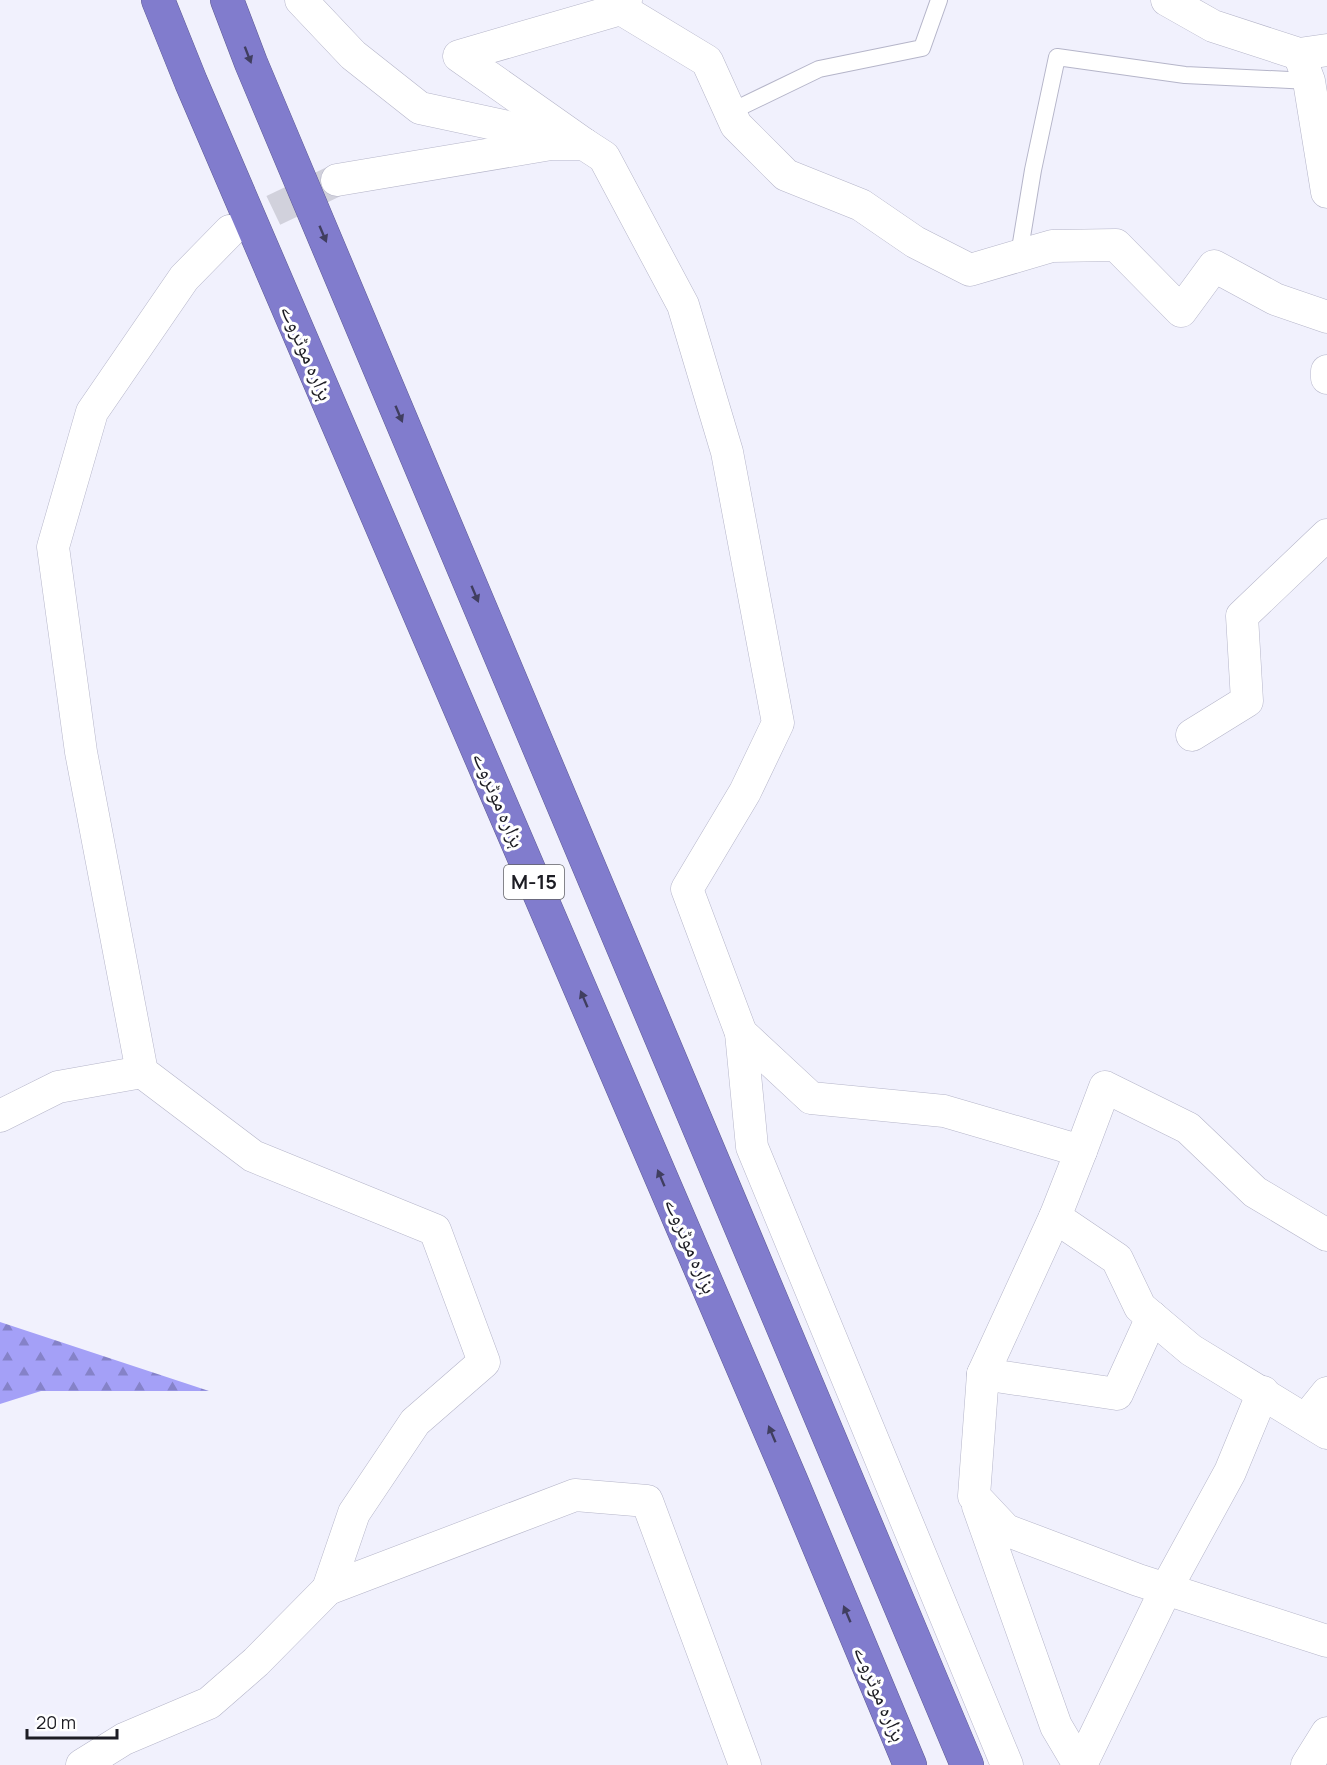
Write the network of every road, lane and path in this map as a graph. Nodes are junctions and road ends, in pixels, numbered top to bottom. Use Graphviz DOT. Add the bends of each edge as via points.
graph roads {
  1 [pos="158,0"];
  2 [pos="227,0"];
  3 [pos="301,0"];
  4 [pos="939,0"];
  5 [pos="1167,0"];
  6 [pos="623,5"];
  7 [pos="589,10"];
  8 [pos="1312,62"];
  9 [pos="730,112"];
  10 [pos="584,144"];
  11 [pos="337,180"];
  12 [pos="1327,192"];
  13 [pos="230,231"];
  14 [pos="1019,255"];
  15 [pos="1327,317"];
  16 [pos="1327,371"];
  17 [pos="1327,378"];
  18 [pos="1327,535"];
  19 [pos="1192,735"];
  20 [pos="741,1033"];
  21 [pos="142,1072"];
  22 [pos="0,1116"];
  23 [pos="1081,1151"];
  24 [pos="1055,1217"];
  25 [pos="1327,1235"];
  26 [pos="1152,1317"];
  27 [pos="983,1374"];
  28 [pos="1263,1392"];
  29 [pos="1327,1393"];
  30 [pos="1316,1426"];
  31 [pos="974,1496"];
  32 [pos="328,1589"];
  33 [pos="1166,1589"];
  34 [pos="1327,1641"];
  35 [pos="1327,1733"];
  36 [pos="82,1765"];
  37 [pos="745,1765"];
  38 [pos="910,1765"];
  39 [pos="967,1765"];
  40 [pos="1007,1765"];
  41 [pos="1080,1765"];
  42 [pos="1306,1765"];
  38 -- 1 [label="highway, ہزارہ موٹروے / M-15, one-way"];
  2 -- 39 [label="highway, M-15, one-way"];
  3 -- 10 [label="street" via="353,55 420,108"];
  4 -- 9 [label="lane" via="922,48 819,69"];
  5 -- 8 [label="street" via="1213,26"];
  6 -- 7 [label="street"];
  6 -- 9 [label="street" via="707,61"];
  7 -- 10 [label="street" via="459,56"];
  8 -- 12 [label="street"];
  8 -- 14 [label="lane" via="1185,75 1057,57"];
  9 -- 14 [label="street" via="736,125 786,175 861,205 915,242 970,270"];
  10 -- 11 [label="street" via="551,144"];
  10 -- 20 [label="street" via="604,157 683,305 727,452 778,723 745,792 687,889"];
  13 -- 21 [label="street" via="184,278 92,412 52,547 81,752"];
  14 -- 15 [label="street" via="1052,246 1116,245 1181,311 1214,266 1275,299"];
  16 -- 17 [label="street"];
  18 -- 19 [label="street" via="1242,616 1247,700"];
  20 -- 23 [label="street" via="811,1098 944,1112"];
  20 -- 40 [label="street" via="752,1148"];
  21 -- 22 [label="street" via="58,1087"];
  21 -- 32 [label="street" via="253,1156 435,1230 484,1362 415,1422 354,1513"];
  23 -- 24 [label="street"];
  23 -- 25 [label="street" via="1105,1087 1188,1128 1255,1192"];
  24 -- 26 [label="street" via="1117,1259 1140,1307"];
  24 -- 27 [label="street"];
  26 -- 27 [label="street" via="1117,1394"];
  26 -- 28 [label="street" via="1191,1350"];
  27 -- 31 [label="street"];
  28 -- 30 [label="street"];
  28 -- 33 [label="street" via="1230,1472"];
  29 -- 30 [label="street"];
  31 -- 33 [label="street" via="1006,1530"];
  31 -- 41 [label="street" via="1056,1726"];
  32 -- 36 [label="street" via="209,1703 124,1739"];
  32 -- 37 [label="street" via="575,1495 647,1501"];
  33 -- 34 [label="street"];
  33 -- 41 [label="street"];
  35 -- 42 [label="street"];
}
